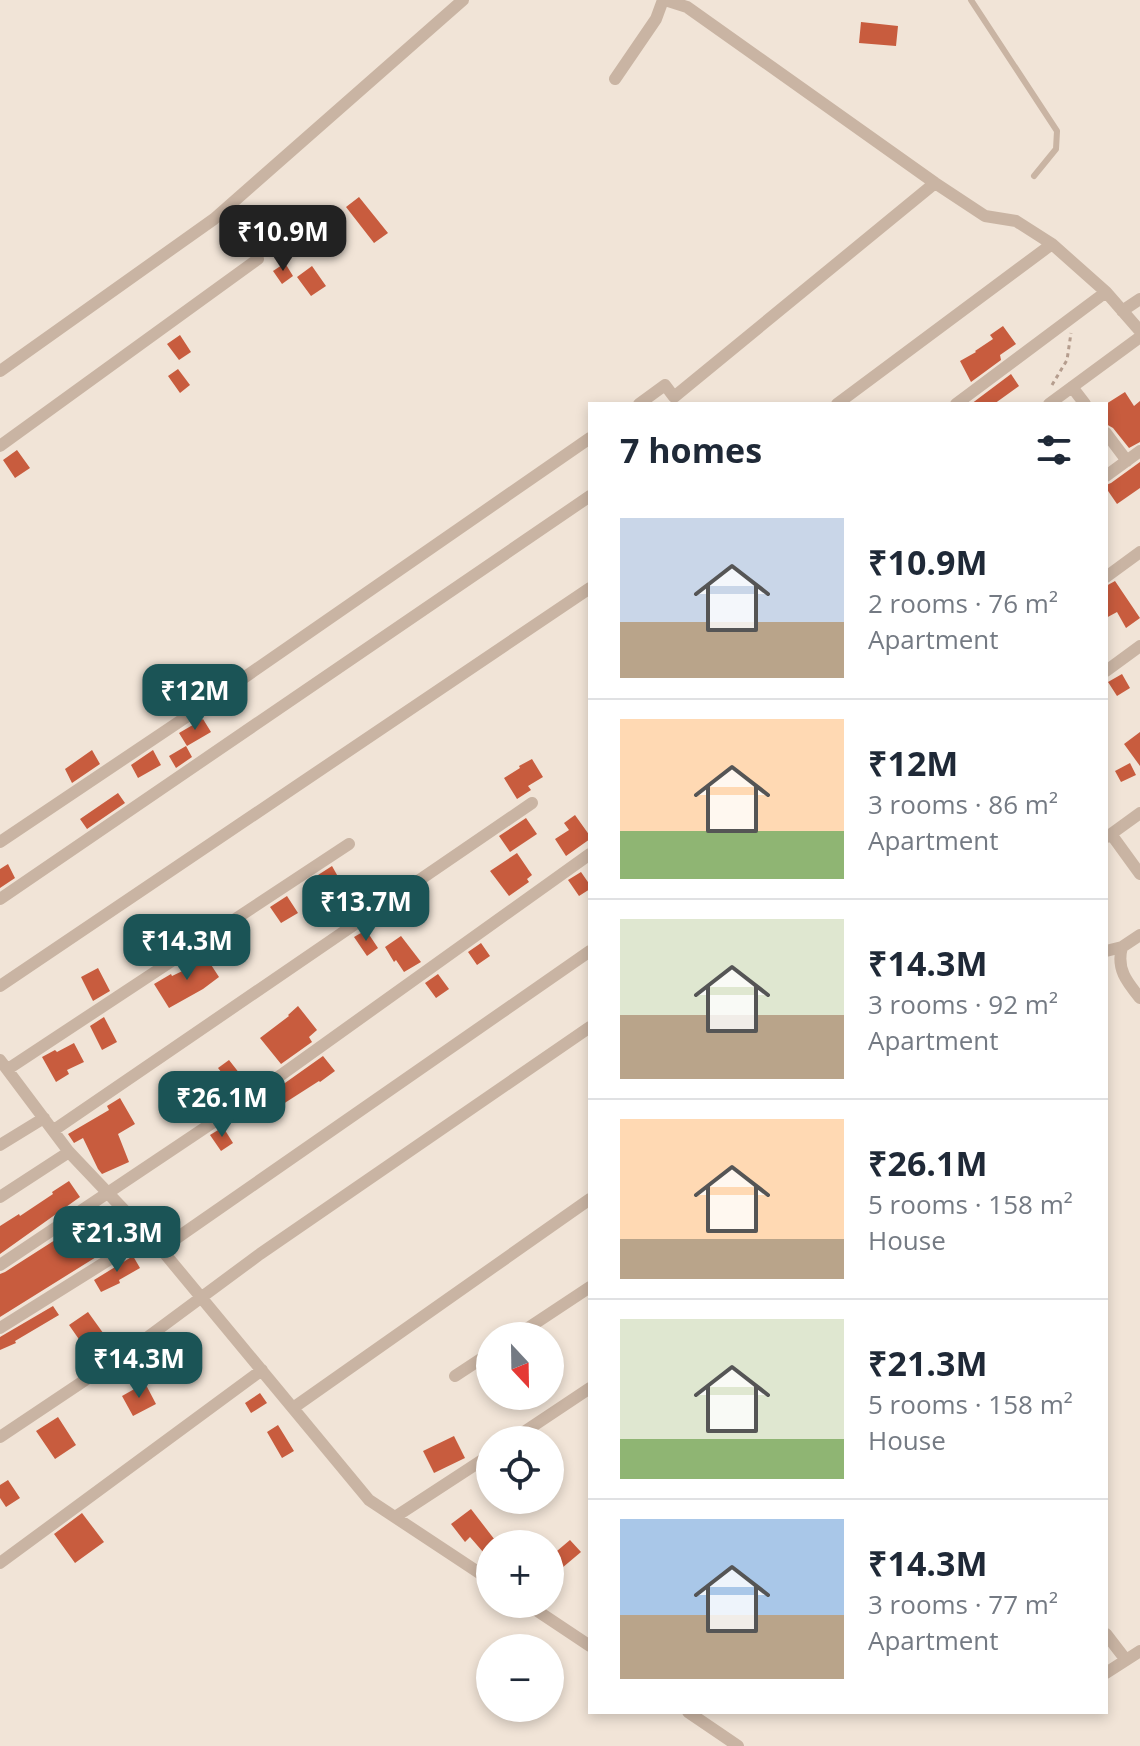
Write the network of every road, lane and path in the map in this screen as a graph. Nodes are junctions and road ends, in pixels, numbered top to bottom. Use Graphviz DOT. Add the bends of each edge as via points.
graph roads {
  1 [pos="463,0"];
  2 [pos="664,0"];
  3 [pos="971,0"];
  4 [pos="615,79"];
  5 [pos="1034,176"];
  6 [pos="935,183"];
  7 [pos="1052,244"];
  8 [pos="258,259"];
  9 [pos="1106,292"];
  10 [pos="1140,299"];
  11 [pos="1122,311"];
  12 [pos="1071,330"];
  13 [pos="1140,334"];
  14 [pos="0,371"];
  15 [pos="1072,387"];
  16 [pos="1049,397"];
  17 [pos="642,402"];
  18 [pos="840,402"];
  19 [pos="959,402"];
  20 [pos="1083,402"];
  21 [pos="1108,436"];
  22 [pos="588,439"];
  23 [pos="0,446"];
  24 [pos="1140,451"];
  25 [pos="1127,461"];
  26 [pos="1108,475"];
  27 [pos="588,497"];
  28 [pos="1140,552"];
  29 [pos="1108,576"];
  30 [pos="588,589"];
  31 [pos="1140,646"];
  32 [pos="1108,670"];
  33 [pos="532,803"];
  34 [pos="1140,813"];
  35 [pos="1108,835"];
  36 [pos="0,842"];
  37 [pos="349,844"];
  38 [pos="588,855"];
  39 [pos="1140,874"];
  40 [pos="0,899"];
  41 [pos="1140,935"];
  42 [pos="1122,947"];
  43 [pos="1108,950"];
  44 [pos="588,952"];
  45 [pos="0,986"];
  46 [pos="1140,998"];
  47 [pos="588,1028"];
  48 [pos="4,1064"];
  49 [pos="44,1118"];
  50 [pos="54,1130"];
  51 [pos="0,1145"];
  52 [pos="69,1152"];
  53 [pos="107,1193"];
  54 [pos="0,1197"];
  55 [pos="588,1200"];
  56 [pos="147,1236"];
  57 [pos="161,1249"];
  58 [pos="0,1265"];
  59 [pos="588,1288"];
  60 [pos="202,1298"];
  61 [pos="537,1322"];
  62 [pos="0,1328"];
  63 [pos="476,1362"];
  64 [pos="262,1370"];
  65 [pos="455,1376"];
  66 [pos="588,1389"];
  67 [pos="293,1408"];
  68 [pos="533,1426"];
  69 [pos="0,1437"];
  70 [pos="476,1464"];
  71 [pos="395,1517"];
  72 [pos="0,1563"];
  73 [pos="476,1571"];
  74 [pos="548,1618"];
  75 [pos="1108,1637"];
  76 [pos="588,1645"];
  77 [pos="1140,1651"];
  78 [pos="1126,1660"];
  79 [pos="1108,1672"];
  80 [pos="691,1714"];
  81 [pos="738,1746"];
  1 -- 14 [label="street" via="214,219"];
  2 -- 4 [label="street"];
  2 -- 6 [label="street" via="687,7"];
  3 -- 5 [label="lane" via="1057,131 1056,149"];
  6 -- 7 [label="street" via="985,216 1016,221"];
  6 -- 17 [label="street" via="674,397 665,385"];
  7 -- 9 [label="street"];
  7 -- 18 [label="street"];
  8 -- 23 [label="street"];
  9 -- 11 [label="street"];
  9 -- 19 [label="street"];
  10 -- 11 [label="street"];
  11 -- 13 [label="street"];
  12 -- 16 [label="path" via="1067,360"];
  13 -- 15 [label="street"];
  15 -- 16 [label="street"];
  15 -- 20 [label="street"];
  21 -- 25 [label="street"];
  22 -- 36 [label="street"];
  24 -- 25 [label="street"];
  25 -- 26 [label="street"];
  27 -- 40 [label="street"];
  28 -- 29 [label="street"];
  30 -- 45 [label="street"];
  31 -- 32 [label="street"];
  33 -- 50 [label="street"];
  34 -- 35 [label="street"];
  35 -- 39 [label="street"];
  37 -- 48 [label="street"];
  38 -- 53 [label="street"];
  41 -- 42 [label="street"];
  42 -- 43 [label="street"];
  42 -- 46 [label="street" via="1124,974"];
  44 -- 57 [label="street"];
  47 -- 60 [label="street"];
  48 -- 49 [label="street"];
  49 -- 50 [label="street"];
  49 -- 51 [label="street"];
  50 -- 52 [label="street"];
  52 -- 53 [label="street"];
  52 -- 54 [label="street"];
  53 -- 56 [label="street"];
  53 -- 58 [label="street"];
  55 -- 67 [label="street"];
  56 -- 57 [label="street"];
  56 -- 62 [label="street"];
  57 -- 60 [label="street"];
  59 -- 61 [label="street"];
  60 -- 64 [label="street"];
  60 -- 69 [label="street"];
  63 -- 65 [label="street"];
  64 -- 67 [label="street"];
  64 -- 72 [label="street"];
  66 -- 68 [label="street"];
  67 -- 71 [label="street" via="369,1500"];
  70 -- 71 [label="street"];
  71 -- 73 [label="street"];
  74 -- 76 [label="street"];
  75 -- 78 [label="street"];
  77 -- 78 [label="street"];
  78 -- 79 [label="street"];
  80 -- 81 [label="street"];
}
